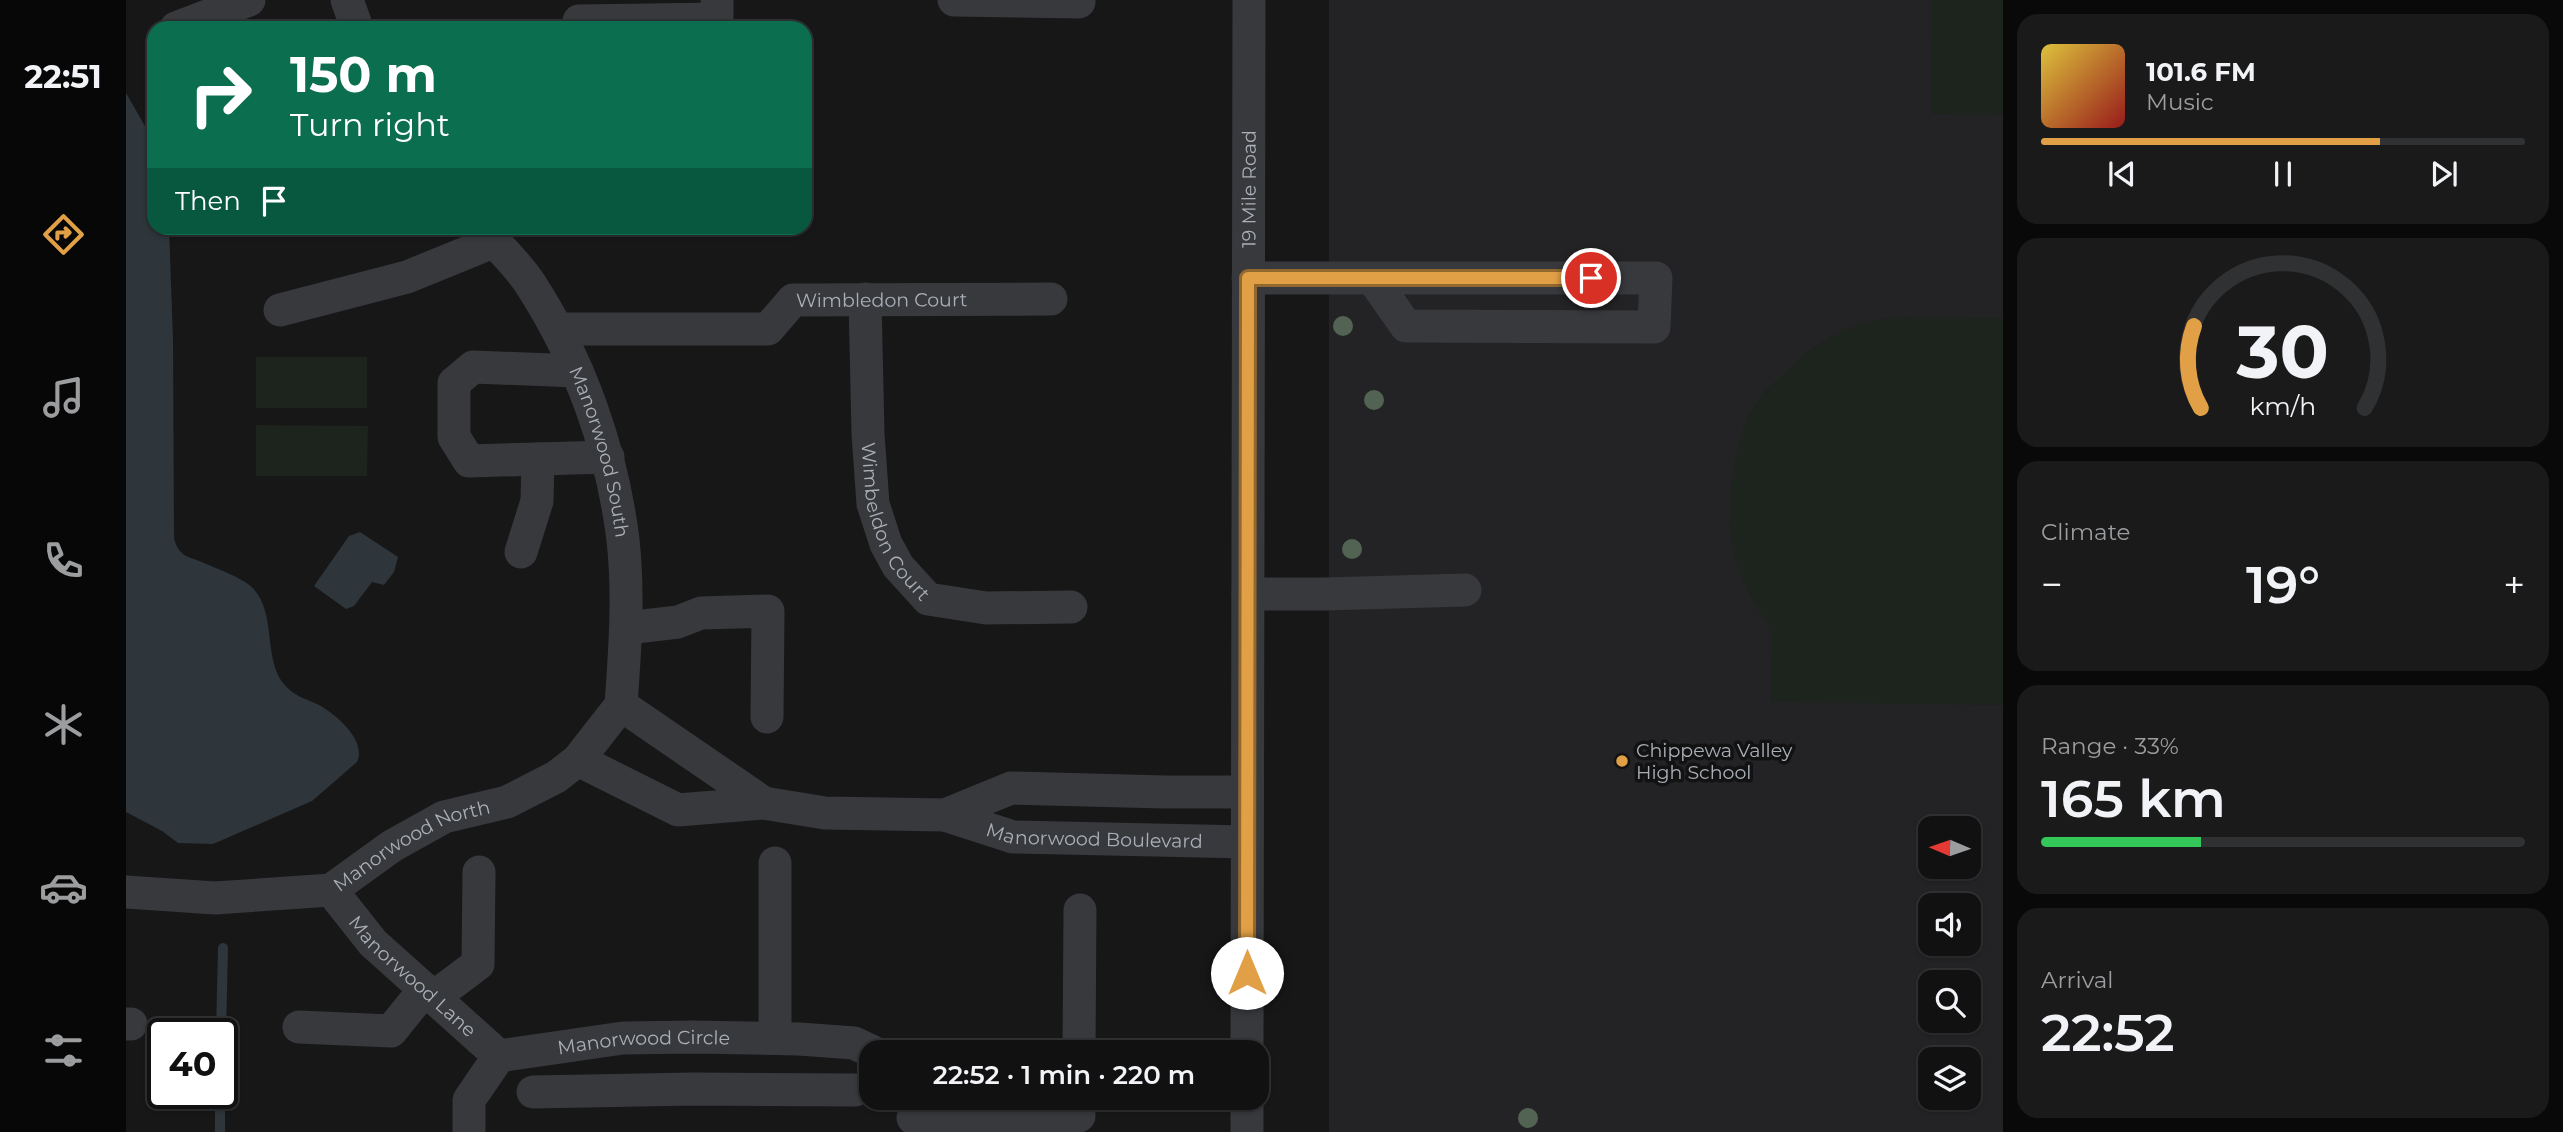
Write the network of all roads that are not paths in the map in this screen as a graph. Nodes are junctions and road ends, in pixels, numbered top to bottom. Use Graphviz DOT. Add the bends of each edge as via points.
graph roads {
  1 [pos="249,0"];
  2 [pos="347,0"];
  3 [pos="717,0"];
  4 [pos="954,0"];
  5 [pos="1249,0"];
  6 [pos="1079,2"];
  7 [pos="194,21"];
  8 [pos="355,21"];
  9 [pos="579,21"];
  10 [pos="489,235"];
  11 [pos="1248,278"];
  12 [pos="1373,279"];
  13 [pos="865,299"];
  14 [pos="1051,299"];
  15 [pos="280,310"];
  16 [pos="557,329"];
  17 [pos="577,372"];
  18 [pos="608,457"];
  19 [pos="538,459"];
  20 [pos="521,552"];
  21 [pos="1465,590"];
  22 [pos="1248,594"];
  23 [pos="1071,607"];
  24 [pos="626,628"];
  25 [pos="621,705"];
  26 [pos="767,717"];
  27 [pos="578,760"];
  28 [pos="1247,792"];
  29 [pos="764,803"];
  30 [pos="945,815"];
  31 [pos="1247,842"];
  32 [pos="775,863"];
  33 [pos="479,872"];
  34 [pos="331,890"];
  35 [pos="126,892"];
  36 [pos="1080,910"];
  37 [pos="429,993"];
  38 [pos="299,1027"];
  39 [pos="694,1037"];
  40 [pos="775,1038"];
  41 [pos="1079,1040"];
  42 [pos="1247,1040"];
  43 [pos="859,1045"];
  44 [pos="499,1056"];
  45 [pos="693,1088"];
  46 [pos="855,1090"];
  47 [pos="533,1092"];
  48 [pos="1079,1110"];
  49 [pos="1247,1110"];
  50 [pos="912,1116"];
  51 [pos="468,1132"];
  52 [pos="1247,1132"];
  1 -- 7 [label="street"];
  2 -- 8 [label="street"];
  3 -- 9 [label="street" via="717,19"];
  4 -- 6 [label="street"];
  5 -- 11 [label="street, 19 Mile Road"];
  10 -- 15 [label="street" via="407,277"];
  10 -- 16 [label="street, Manorwood South" via="530,282"];
  11 -- 12 [label="street"];
  11 -- 22 [label="street, 19 Mile Road"];
  12 -- 12 [label="street" via="1656,278 1654,327 1406,326"];
  13 -- 14 [label="street, Wimbledon Court"];
  13 -- 16 [label="street, Wimbledon Court" via="793,300 768,329"];
  13 -- 23 [label="street, Wimbeldon Court" via="873,505 898,566 928,599 986,608"];
  16 -- 17 [label="street, Manorwood South"];
  17 -- 18 [label="street, Manorwood South"];
  17 -- 19 [label="street" via="473,367 454,383 454,437 469,461"];
  18 -- 19 [label="street"];
  18 -- 24 [label="street, Manorwood South" via="623,540"];
  19 -- 20 [label="street" via="537,501"];
  21 -- 22 [label="street"];
  22 -- 28 [label="street, 19 Mile Road"];
  24 -- 25 [label="street, Manorwood South"];
  24 -- 26 [label="street" via="678,622 701,613 768,611"];
  25 -- 27 [label="street, Manorwood North"];
  25 -- 29 [label="street, Manorwood Boulevard"];
  27 -- 29 [label="street, Manorwood Boulevard" via="678,810"];
  27 -- 34 [label="street, Manorwood North" via="507,802 444,817 392,846"];
  28 -- 30 [label="street, Manorwood Boulevard" via="1011,788"];
  28 -- 31 [label="street, 19 Mile Road"];
  29 -- 30 [label="street, Manorwood Boulevard" via="825,813"];
  30 -- 31 [label="street, Manorwood Boulevard" via="1013,837"];
  31 -- 42 [label="street, 19 Mile Road"];
  32 -- 40 [label="street"];
  33 -- 37 [label="street" via="478,964"];
  34 -- 35 [label="street, Manorwood North" via="215,898"];
  34 -- 37 [label="street, Manorwood Lane" via="373,943"];
  36 -- 41 [label="street"];
  37 -- 38 [label="street" via="391,1031"];
  37 -- 44 [label="street, Manorwood Lane"];
  39 -- 40 [label="street, Manorwood Circle"];
  39 -- 44 [label="street, Manorwood Circle" via="623,1038"];
  39 -- 45 [label="street"];
  40 -- 43 [label="street, Manorwood Circle"];
  44 -- 51 [label="street" via="469,1100"];
  45 -- 46 [label="street"];
  45 -- 47 [label="street"];
  48 -- 50 [label="street" via="1079,1116"];
  49 -- 52 [label="street"];
}
